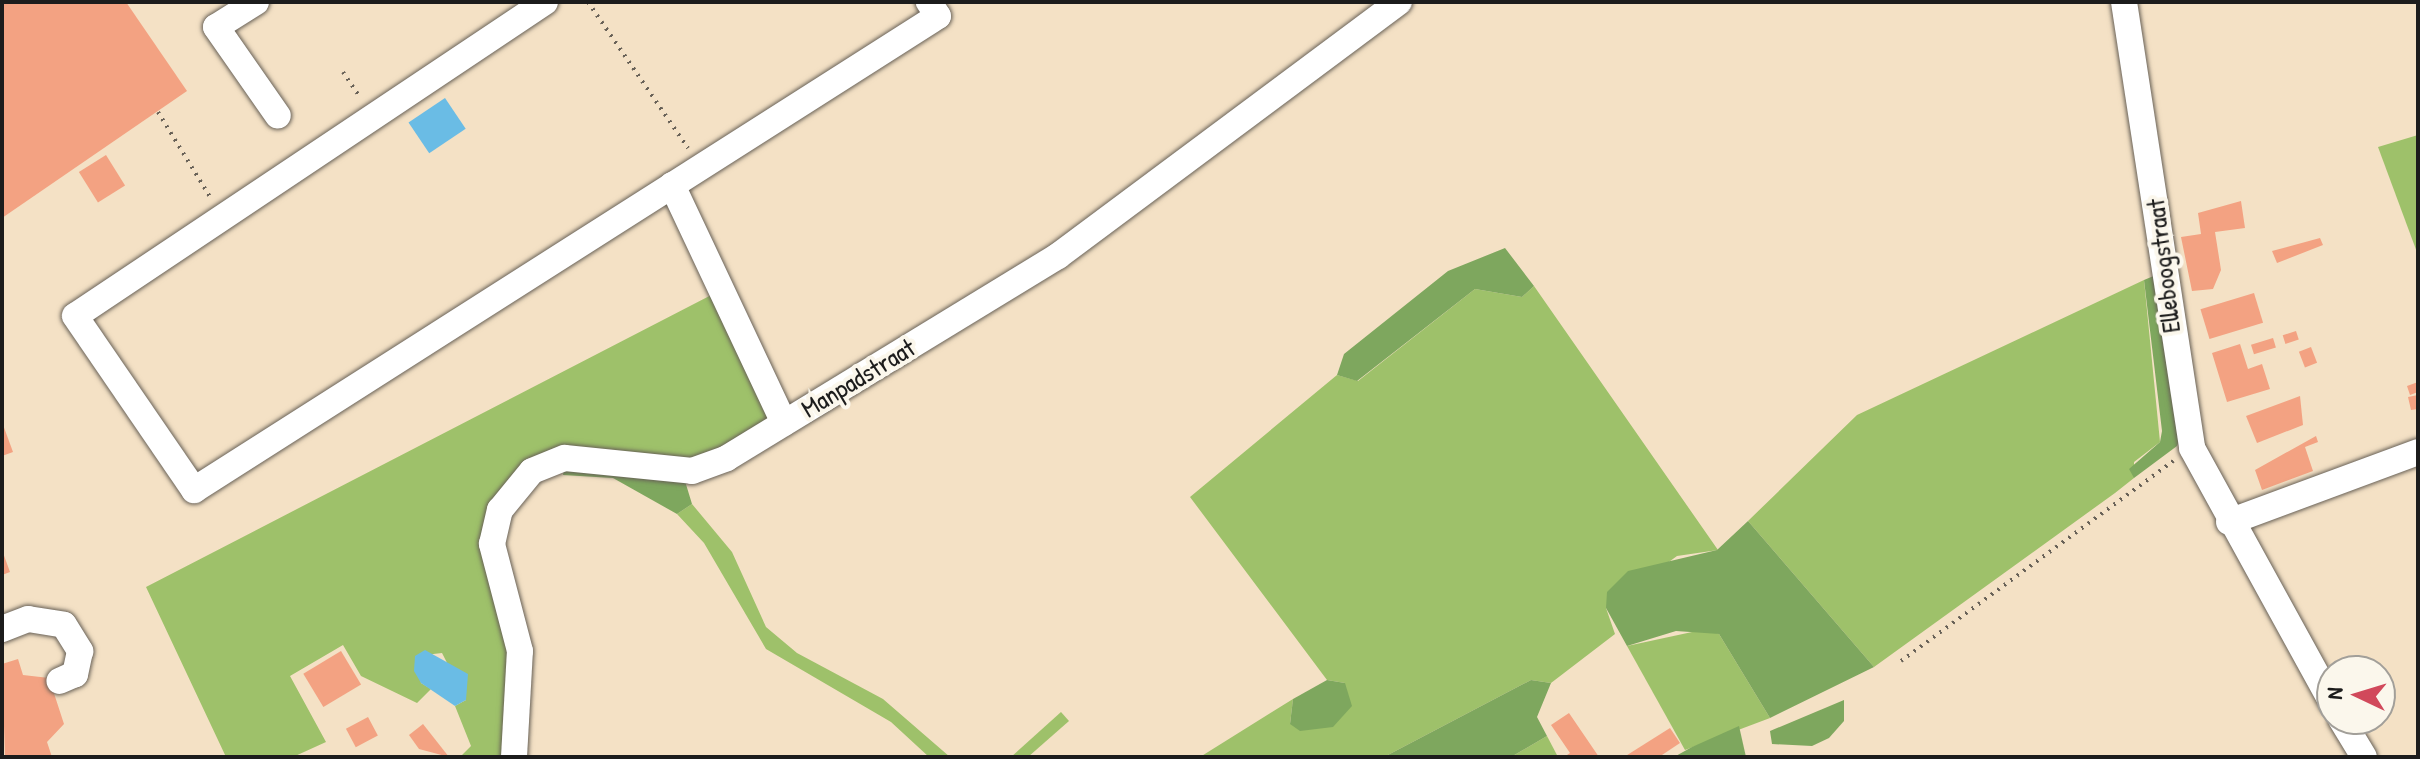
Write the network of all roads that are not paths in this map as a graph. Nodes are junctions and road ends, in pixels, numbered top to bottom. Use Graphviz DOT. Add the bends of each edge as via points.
graph roads {
  1 [pos="256,2"];
  2 [pos="545,2"];
  3 [pos="929,2"];
  4 [pos="1399,2"];
  5 [pos="2124,2"];
  6 [pos="278,116"];
  7 [pos="672,185"];
  8 [pos="784,423"];
  9 [pos="2418,452"];
  10 [pos="2229,522"];
  11 [pos="2,629"];
  12 [pos="2316,675"];
  13 [pos="59,681"];
  14 [pos="2351,735"];
  15 [pos="514,757"];
  16 [pos="2364,757"];
  1 -- 6 [label="street" via="216,27"];
  2 -- 7 [label="street" via="75,316 194,490"];
  3 -- 7 [label="street" via="938,16"];
  4 -- 8 [label="street, Manpadstraat" via="1058,256"];
  5 -- 10 [label="street, Elleboogstraat" via="2192,448"];
  7 -- 8 [label="street"];
  8 -- 15 [label="street, Manpadstraat" via="692,471 565,458 518,483 500,510 492,544 520,651"];
  9 -- 10 [label="street"];
  10 -- 12 [label="street, Elleboogstraat"];
  11 -- 13 [label="street" via="28,619 64,625 80,651 78,665"];
  14 -- 16 [label="street"];
}
